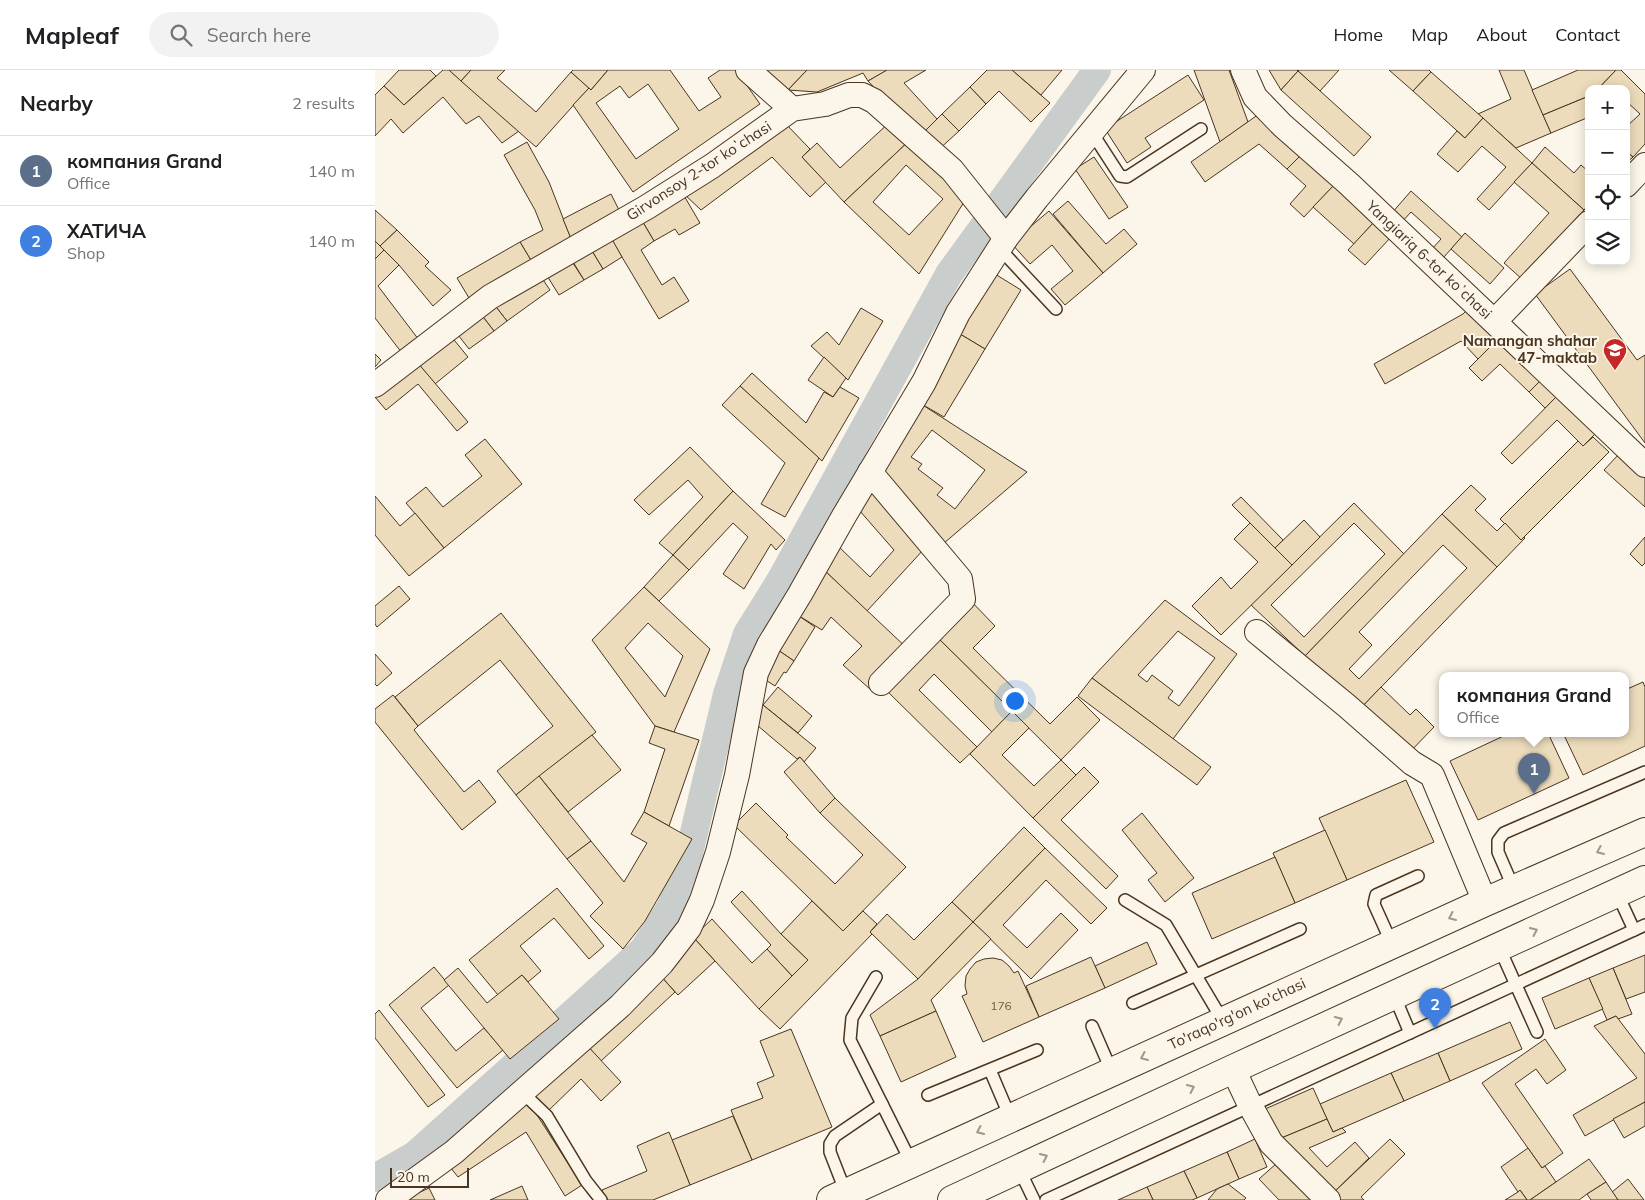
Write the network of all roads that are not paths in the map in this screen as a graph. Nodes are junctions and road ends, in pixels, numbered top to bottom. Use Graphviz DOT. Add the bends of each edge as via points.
graph roads {
  1 [pos="748,70"];
  2 [pos="1143,70"];
  3 [pos="1243,70"];
  4 [pos="792,109"];
  5 [pos="1201,129"];
  6 [pos="1091,131"];
  7 [pos="1645,165"];
  8 [pos="1630,180"];
  9 [pos="1585,227"];
  10 [pos="1002,239"];
  11 [pos="1056,309"];
  12 [pos="1495,321"];
  13 [pos="375,385"];
  14 [pos="1645,465"];
  15 [pos="870,472"];
  16 [pos="1257,632"];
  17 [pos="881,684"];
  18 [pos="1645,772"];
  19 [pos="1645,832"];
  20 [pos="1417,876"];
  21 [pos="1645,880"];
  22 [pos="1514,889"];
  23 [pos="1617,893"];
  24 [pos="1125,900"];
  25 [pos="1485,902"];
  26 [pos="1645,925"];
  27 [pos="1300,929"];
  28 [pos="1634,930"];
  29 [pos="1392,944"];
  30 [pos="1499,947"];
  31 [pos="1196,976"];
  32 [pos="876,977"];
  33 [pos="1516,985"];
  34 [pos="1394,995"];
  35 [pos="1133,1002"];
  36 [pos="1223,1021"];
  37 [pos="1093,1026"];
  38 [pos="1410,1032"];
  39 [pos="1537,1032"];
  40 [pos="1037,1050"];
  41 [pos="1233,1069"];
  42 [pos="990,1070"];
  43 [pos="1111,1072"];
  44 [pos="522,1092"];
  45 [pos="928,1095"];
  46 [pos="882,1104"];
  47 [pos="1250,1105"];
  48 [pos="1010,1117"];
  49 [pos="911,1162"];
  50 [pos="1019,1168"];
  51 [pos="838,1196"];
  52 [pos="1325,1199"];
  53 [pos="388,1200"];
  54 [pos="601,1200"];
  55 [pos="955,1200"];
  56 [pos="1034,1200"];
  57 [pos="1046,1200"];
  1 -- 4 [label="street"];
  2 -- 6 [label="street"];
  3 -- 12 [label="street, Yangiаriq 6-tor koʼchasi" via="1255,98 1282,125"];
  4 -- 10 [label="street, Girvonsoy 2-tor koʼchasi" via="825,104 849,95 862,95 874,100 952,170 974,196"];
  4 -- 13 [label="street, Girvonsoy 2-tor koʼchasi" via="663,197 490,297"];
  5 -- 6 [label="lane" via="1127,177 1120,176"];
  6 -- 10 [label="street"];
  7 -- 8 [label="street"];
  9 -- 12 [label="street"];
  10 -- 11 [label="lane"];
  10 -- 15 [label="street" via="958,313 925,382"];
  12 -- 14 [label="street, Yangiаriq 6-tor koʼchasi"];
  15 -- 17 [label="street" via="960,579 963,599"];
  15 -- 44 [label="street" via="769,645 756,673 737,775 718,852 689,928 662,963 621,1006"];
  16 -- 25 [label="street" via="1412,763 1432,775"];
  18 -- 22 [label="lane" via="1504,832 1498,841 1498,852"];
  19 -- 22 [label="main road, To'raqo'rg'on ko'chasi, one-way"];
  20 -- 29 [label="lane" via="1376,895 1374,904"];
  21 -- 23 [label="main road"];
  22 -- 25 [label="main road, To'raqo'rg'on ko'chasi"];
  23 -- 28 [label="lane"];
  30 -- 23 [label="main road, one-way"];
  24 -- 31 [label="lane" via="1166,925"];
  25 -- 29 [label="main road, To'raqo'rg'on ko'chasi, one-way"];
  26 -- 28 [label="lane"];
  27 -- 31 [label="lane"];
  28 -- 33 [label="lane"];
  29 -- 36 [label="main road, To'raqo'rg'on ko'chasi"];
  30 -- 33 [label="lane"];
  30 -- 34 [label="main road"];
  31 -- 35 [label="lane"];
  31 -- 36 [label="lane"];
  32 -- 46 [label="lane" via="852,1018 850,1040"];
  33 -- 38 [label="lane"];
  33 -- 39 [label="lane"];
  34 -- 38 [label="lane"];
  41 -- 34 [label="main road, one-way"];
  36 -- 43 [label="main road, To'raqo'rg'on ko'chasi, one-way"];
  37 -- 43 [label="lane"];
  38 -- 47 [label="lane"];
  40 -- 42 [label="lane"];
  41 -- 47 [label="street"];
  50 -- 41 [label="main road, one-way"];
  42 -- 45 [label="lane"];
  42 -- 48 [label="lane"];
  43 -- 48 [label="main road, To'raqo'rg'on ko'chasi"];
  44 -- 53 [label="street" via="454,1152"];
  44 -- 54 [label="lane" via="547,1116"];
  46 -- 49 [label="lane"];
  46 -- 51 [label="lane" via="835,1136 830,1144"];
  47 -- 52 [label="street" via="1271,1143"];
  47 -- 57 [label="lane"];
  48 -- 49 [label="main road, To'raqo'rg'on ko'chasi, one-way"];
  49 -- 51 [label="main road, To'raqo'rg'on ko'chasi"];
  50 -- 55 [label="main road"];
  50 -- 56 [label="lane"];
}
